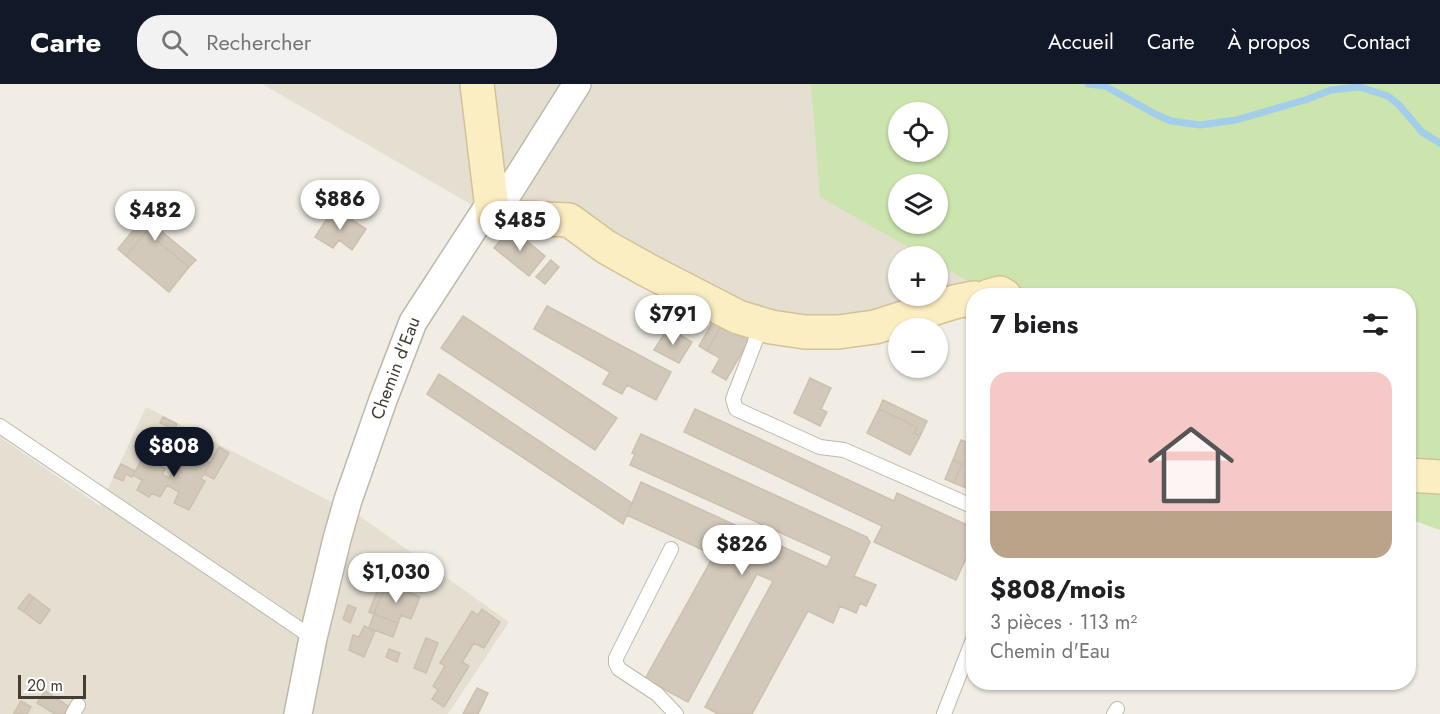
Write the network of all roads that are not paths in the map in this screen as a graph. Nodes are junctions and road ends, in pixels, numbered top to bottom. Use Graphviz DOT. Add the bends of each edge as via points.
graph roads {
  1 [pos="477,84"];
  2 [pos="577,84"];
  3 [pos="493,217"];
  4 [pos="966,300"];
  5 [pos="762,324"];
  6 [pos="0,426"];
  7 [pos="1416,476"];
  8 [pos="1440,477"];
  9 [pos="966,503"];
  10 [pos="671,549"];
  11 [pos="313,638"];
  12 [pos="966,658"];
  13 [pos="298,714"];
  14 [pos="676,714"];
  15 [pos="944,714"];
  1 -- 3 [label="street"];
  2 -- 3 [label="street"];
  3 -- 5 [label="street" via="569,220 647,270 738,317"];
  3 -- 11 [label="street, Chemin d'Eau" via="489,205 413,322 348,500"];
  4 -- 5 [label="street" via="875,327 838,332 805,332"];
  5 -- 9 [label="lane" via="734,399 736,409 820,447 844,450"];
  6 -- 11 [label="lane"];
  7 -- 8 [label="street"];
  10 -- 14 [label="lane" via="616,663"];
  11 -- 13 [label="street, Chemin d'Eau"];
  12 -- 15 [label="lane"];
}
